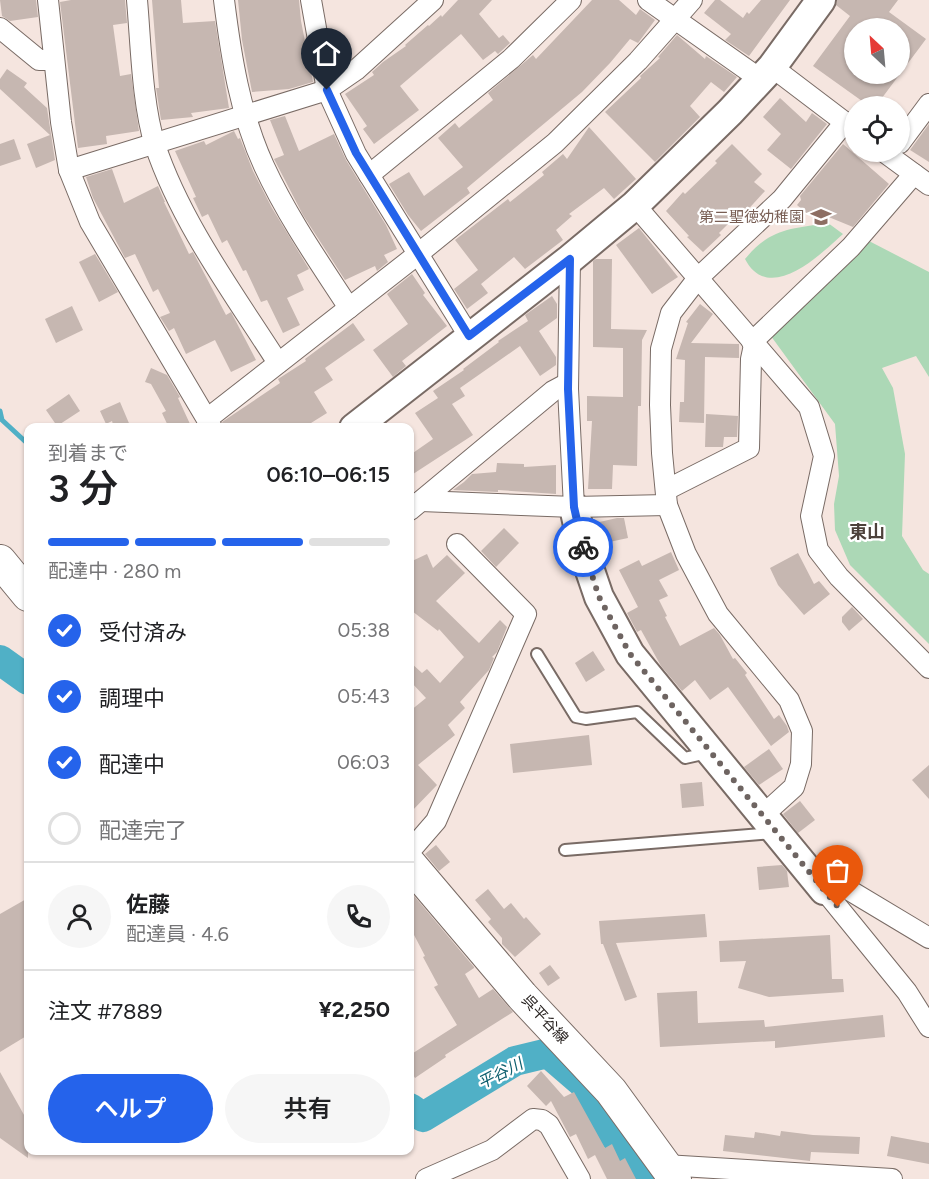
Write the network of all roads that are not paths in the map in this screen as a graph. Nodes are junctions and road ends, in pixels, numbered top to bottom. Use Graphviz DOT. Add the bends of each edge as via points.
graph roads {
  1 [pos="48,0"];
  2 [pos="137,0"];
  3 [pos="224,0"];
  4 [pos="311,0"];
  5 [pos="433,0"];
  6 [pos="571,0"];
  7 [pos="648,0"];
  8 [pos="692,0"];
  9 [pos="821,0"];
  10 [pos="676,20"];
  11 [pos="0,28"];
  12 [pos="54,60"];
  13 [pos="766,73"];
  14 [pos="327,90"];
  15 [pos="929,104"];
  16 [pos="245,116"];
  17 [pos="844,122"];
  18 [pos="910,128"];
  19 [pos="844,132"];
  20 [pos="155,144"];
  21 [pos="903,162"];
  22 [pos="69,170"];
  23 [pos="369,175"];
  24 [pos="921,180"];
  25 [pos="635,205"];
  26 [pos="418,254"];
  27 [pos="570,259"];
  28 [pos="698,278"];
  29 [pos="349,308"];
  30 [pos="469,336"];
  31 [pos="753,343"];
  32 [pos="279,363"];
  33 [pos="568,383"];
  34 [pos="209,423"];
  35 [pos="360,423"];
  36 [pos="667,498"];
  37 [pos="415,505"];
  38 [pos="574,507"];
  39 [pos="456,544"];
  40 [pos="0,561"];
  41 [pos="24,590"];
  42 [pos="537,654"];
  43 [pos="929,668"];
  44 [pos="710,752"];
  45 [pos="769,824"];
  46 [pos="414,846"];
  47 [pos="565,850"];
  48 [pos="414,869"];
  49 [pos="824,890"];
  50 [pos="929,938"];
  51 [pos="929,1027"];
  52 [pos="670,1172"];
  53 [pos="426,1179"];
  54 [pos="580,1179"];
  55 [pos="892,1179"];
  1 -- 12 [label="street"];
  2 -- 20 [label="street"];
  3 -- 16 [label="street"];
  4 -- 14 [label="street"];
  5 -- 14 [label="street" via="356,70"];
  6 -- 23 [label="street" via="512,58"];
  7 -- 10 [label="street"];
  8 -- 10 [label="street"];
  9 -- 13 [label="street"];
  10 -- 13 [label="street"];
  10 -- 26 [label="street" via="555,143"];
  11 -- 12 [label="street" via="39,60"];
  12 -- 22 [label="street"];
  13 -- 17 [label="street"];
  13 -- 25 [label="street"];
  14 -- 16 [label="street"];
  14 -- 23 [label="street"];
  15 -- 18 [label="street"];
  16 -- 20 [label="street"];
  16 -- 29 [label="street" via="264,165 303,237"];
  19 -- 28 [label="street" via="782,199"];
  20 -- 22 [label="street"];
  20 -- 32 [label="street" via="174,192"];
  21 -- 24 [label="street"];
  22 -- 34 [label="street" via="90,222"];
  23 -- 26 [label="street"];
  24 -- 31 [label="street"];
  25 -- 27 [label="street"];
  25 -- 28 [label="street"];
  26 -- 29 [label="street"];
  26 -- 30 [label="street"];
  27 -- 30 [label="street"];
  27 -- 33 [label="street"];
  28 -- 31 [label="street"];
  28 -- 36 [label="street" via="671,313 661,349 660,405"];
  29 -- 32 [label="street"];
  30 -- 35 [label="street"];
  31 -- 36 [label="street" via="749,448"];
  31 -- 43 [label="street" via="809,407 824,456 811,516 818,550 839,577"];
  32 -- 34 [label="street"];
  33 -- 37 [label="street"];
  33 -- 38 [label="street"];
  36 -- 38 [label="street"];
  36 -- 45 [label="street" via="686,554 718,614 789,700 802,730 801,764 794,787"];
  37 -- 38 [label="street"];
  38 -- 44 [label="street" via="599,597 630,654"];
  39 -- 46 [label="street" via="525,614 436,821"];
  40 -- 41 [label="main road"];
  42 -- 44 [label="lane" via="576,717 637,712 685,758"];
  44 -- 45 [label="street"];
  45 -- 47 [label="lane"];
  45 -- 49 [label="street"];
  48 -- 52 [label="main road, 呉平谷線" via="522,996 611,1091"];
  49 -- 50 [label="street" via="844,887"];
  49 -- 51 [label="street" via="908,992"];
  52 -- 55 [label="street"];
  53 -- 54 [label="street" via="492,1150 533,1119 549,1125"];
}
